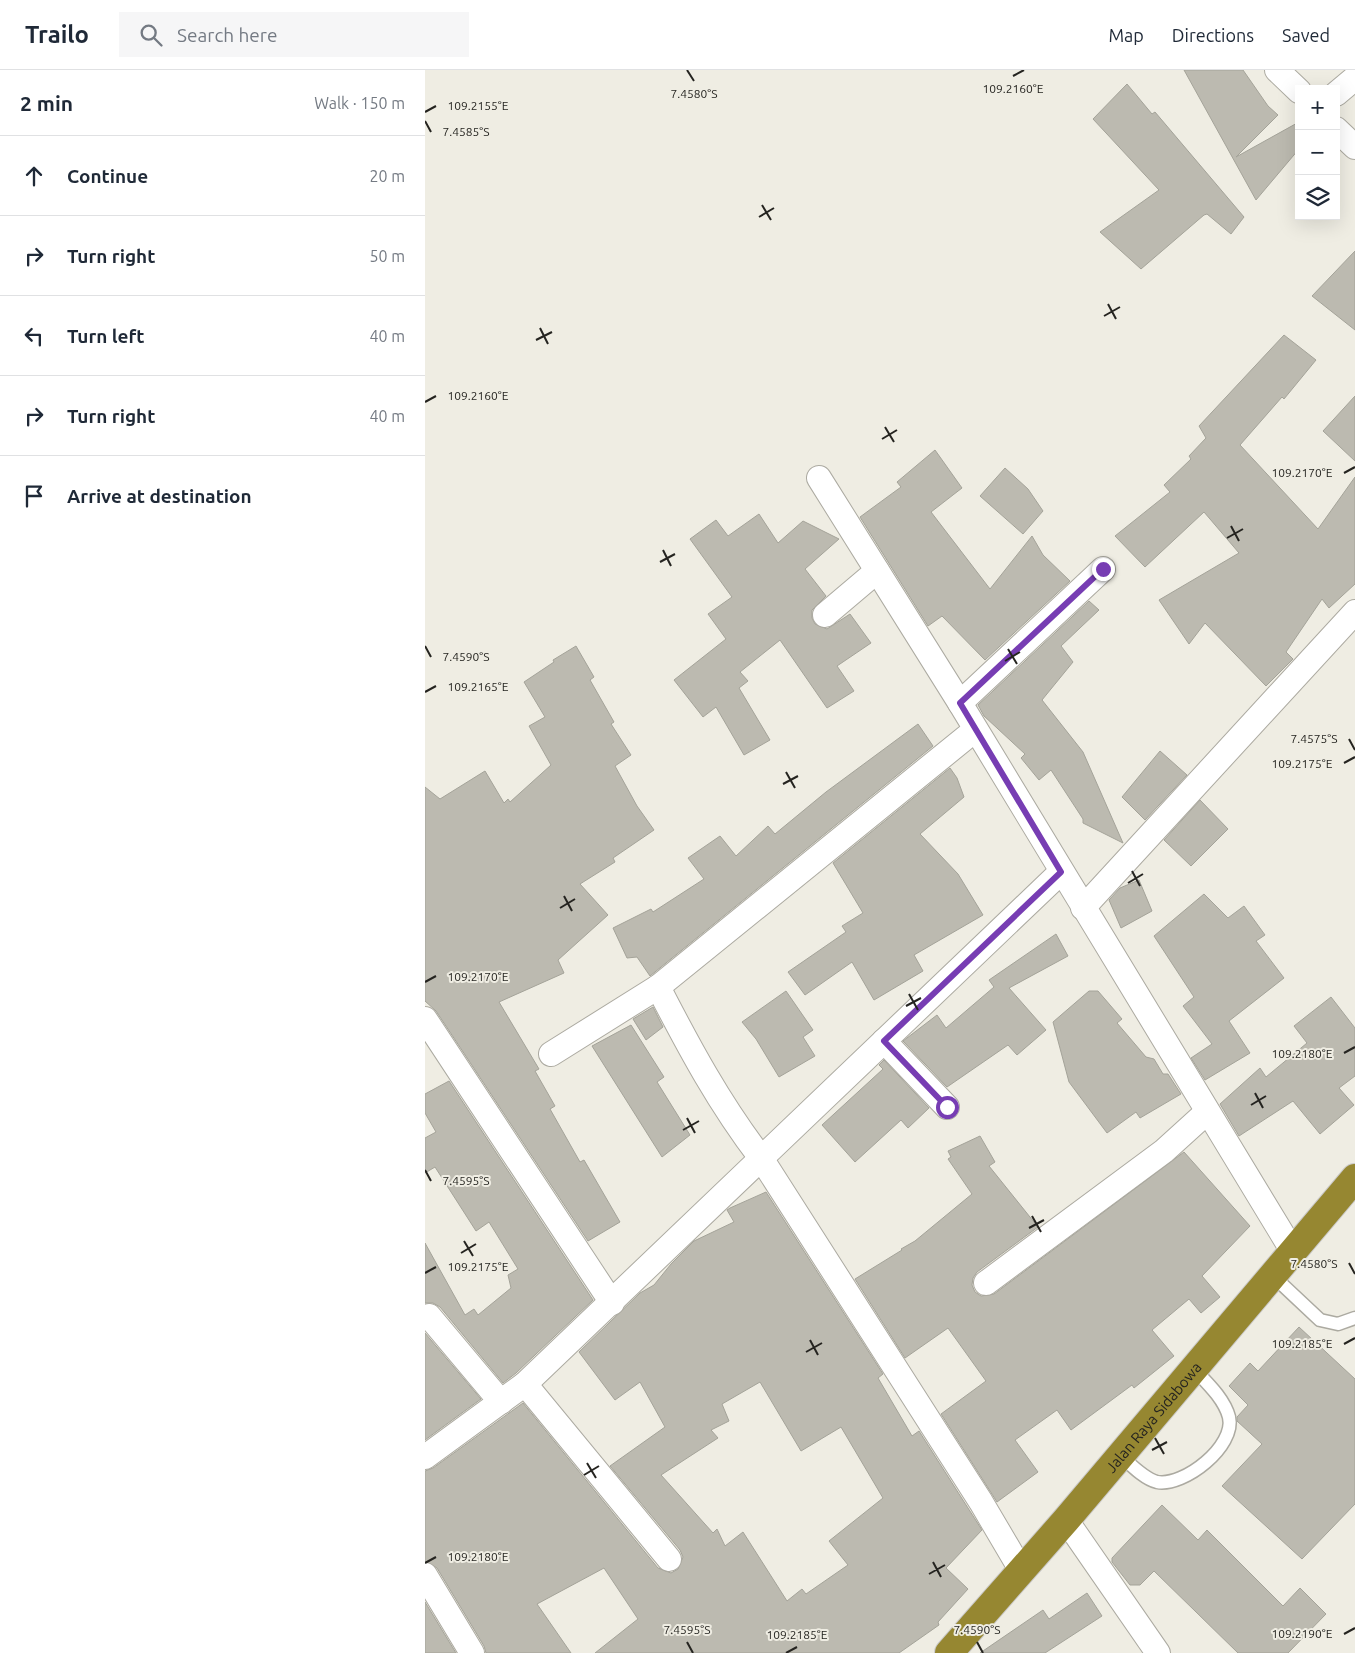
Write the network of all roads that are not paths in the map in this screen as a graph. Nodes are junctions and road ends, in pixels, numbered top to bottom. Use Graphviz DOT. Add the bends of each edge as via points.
graph roads {
  1 [pos="1277,70"];
  2 [pos="1355,78"];
  3 [pos="1295,88"];
  4 [pos="1340,91"];
  5 [pos="1337,130"];
  6 [pos="1355,147"];
  7 [pos="819,478"];
  8 [pos="1103,569"];
  9 [pos="877,570"];
  10 [pos="1355,612"];
  11 [pos="825,615"];
  12 [pos="960,703"];
  13 [pos="975,730"];
  14 [pos="1061,872"];
  15 [pos="1083,908"];
  16 [pos="658,987"];
  17 [pos="425,1019"];
  18 [pos="884,1041"];
  19 [pos="551,1054"];
  20 [pos="947,1107"];
  21 [pos="1207,1112"];
  22 [pos="761,1158"];
  23 [pos="1355,1178"];
  24 [pos="1292,1250"];
  25 [pos="1271,1275"];
  26 [pos="986,1283"];
  27 [pos="612,1303"];
  28 [pos="429,1316"];
  29 [pos="1355,1318"];
  30 [pos="1193,1368"];
  31 [pos="525,1384"];
  32 [pos="501,1402"];
  33 [pos="1120,1455"];
  34 [pos="425,1457"];
  35 [pos="1066,1520"];
  36 [pos="669,1559"];
  37 [pos="1021,1570"];
  38 [pos="425,1575"];
  39 [pos="472,1653"];
  40 [pos="949,1653"];
  41 [pos="1158,1653"];
  1 -- 3 [label="street"];
  2 -- 4 [label="street"];
  5 -- 6 [label="street"];
  7 -- 9 [label="street"];
  8 -- 12 [label="street"];
  9 -- 11 [label="street"];
  9 -- 12 [label="street"];
  10 -- 15 [label="street"];
  12 -- 13 [label="street"];
  13 -- 14 [label="street"];
  13 -- 16 [label="street"];
  14 -- 15 [label="street"];
  14 -- 18 [label="street"];
  15 -- 21 [label="street"];
  16 -- 19 [label="street"];
  16 -- 22 [label="street" via="729,1116"];
  17 -- 27 [label="street"];
  18 -- 20 [label="street"];
  18 -- 22 [label="street"];
  21 -- 24 [label="street"];
  21 -- 26 [label="street" via="1163,1151"];
  22 -- 27 [label="street"];
  22 -- 37 [label="street"];
  23 -- 24 [label="highway, Jalan Raya Sidabowa"];
  24 -- 25 [label="highway, Jalan Raya Sidabowa"];
  25 -- 29 [label="lane" via="1320,1320 1338,1324"];
  25 -- 30 [label="highway, Jalan Raya Sidabowa"];
  27 -- 31 [label="street"];
  28 -- 32 [label="street"];
  30 -- 33 [label="highway, Jalan Raya Sidabowa"];
  30 -- 33 [label="lane" via="1213,1390 1229,1417 1226,1438 1221,1444 1200,1469 1180,1479 1157,1482"];
  31 -- 32 [label="street"];
  31 -- 36 [label="street"];
  32 -- 34 [label="street"];
  33 -- 35 [label="highway, Jalan Raya Sidabowa"];
  35 -- 37 [label="highway, Jalan Raya Sidabowa"];
  35 -- 41 [label="street"];
  37 -- 40 [label="highway, Jalan Raya Sidabowa"];
  38 -- 39 [label="street"];
}
